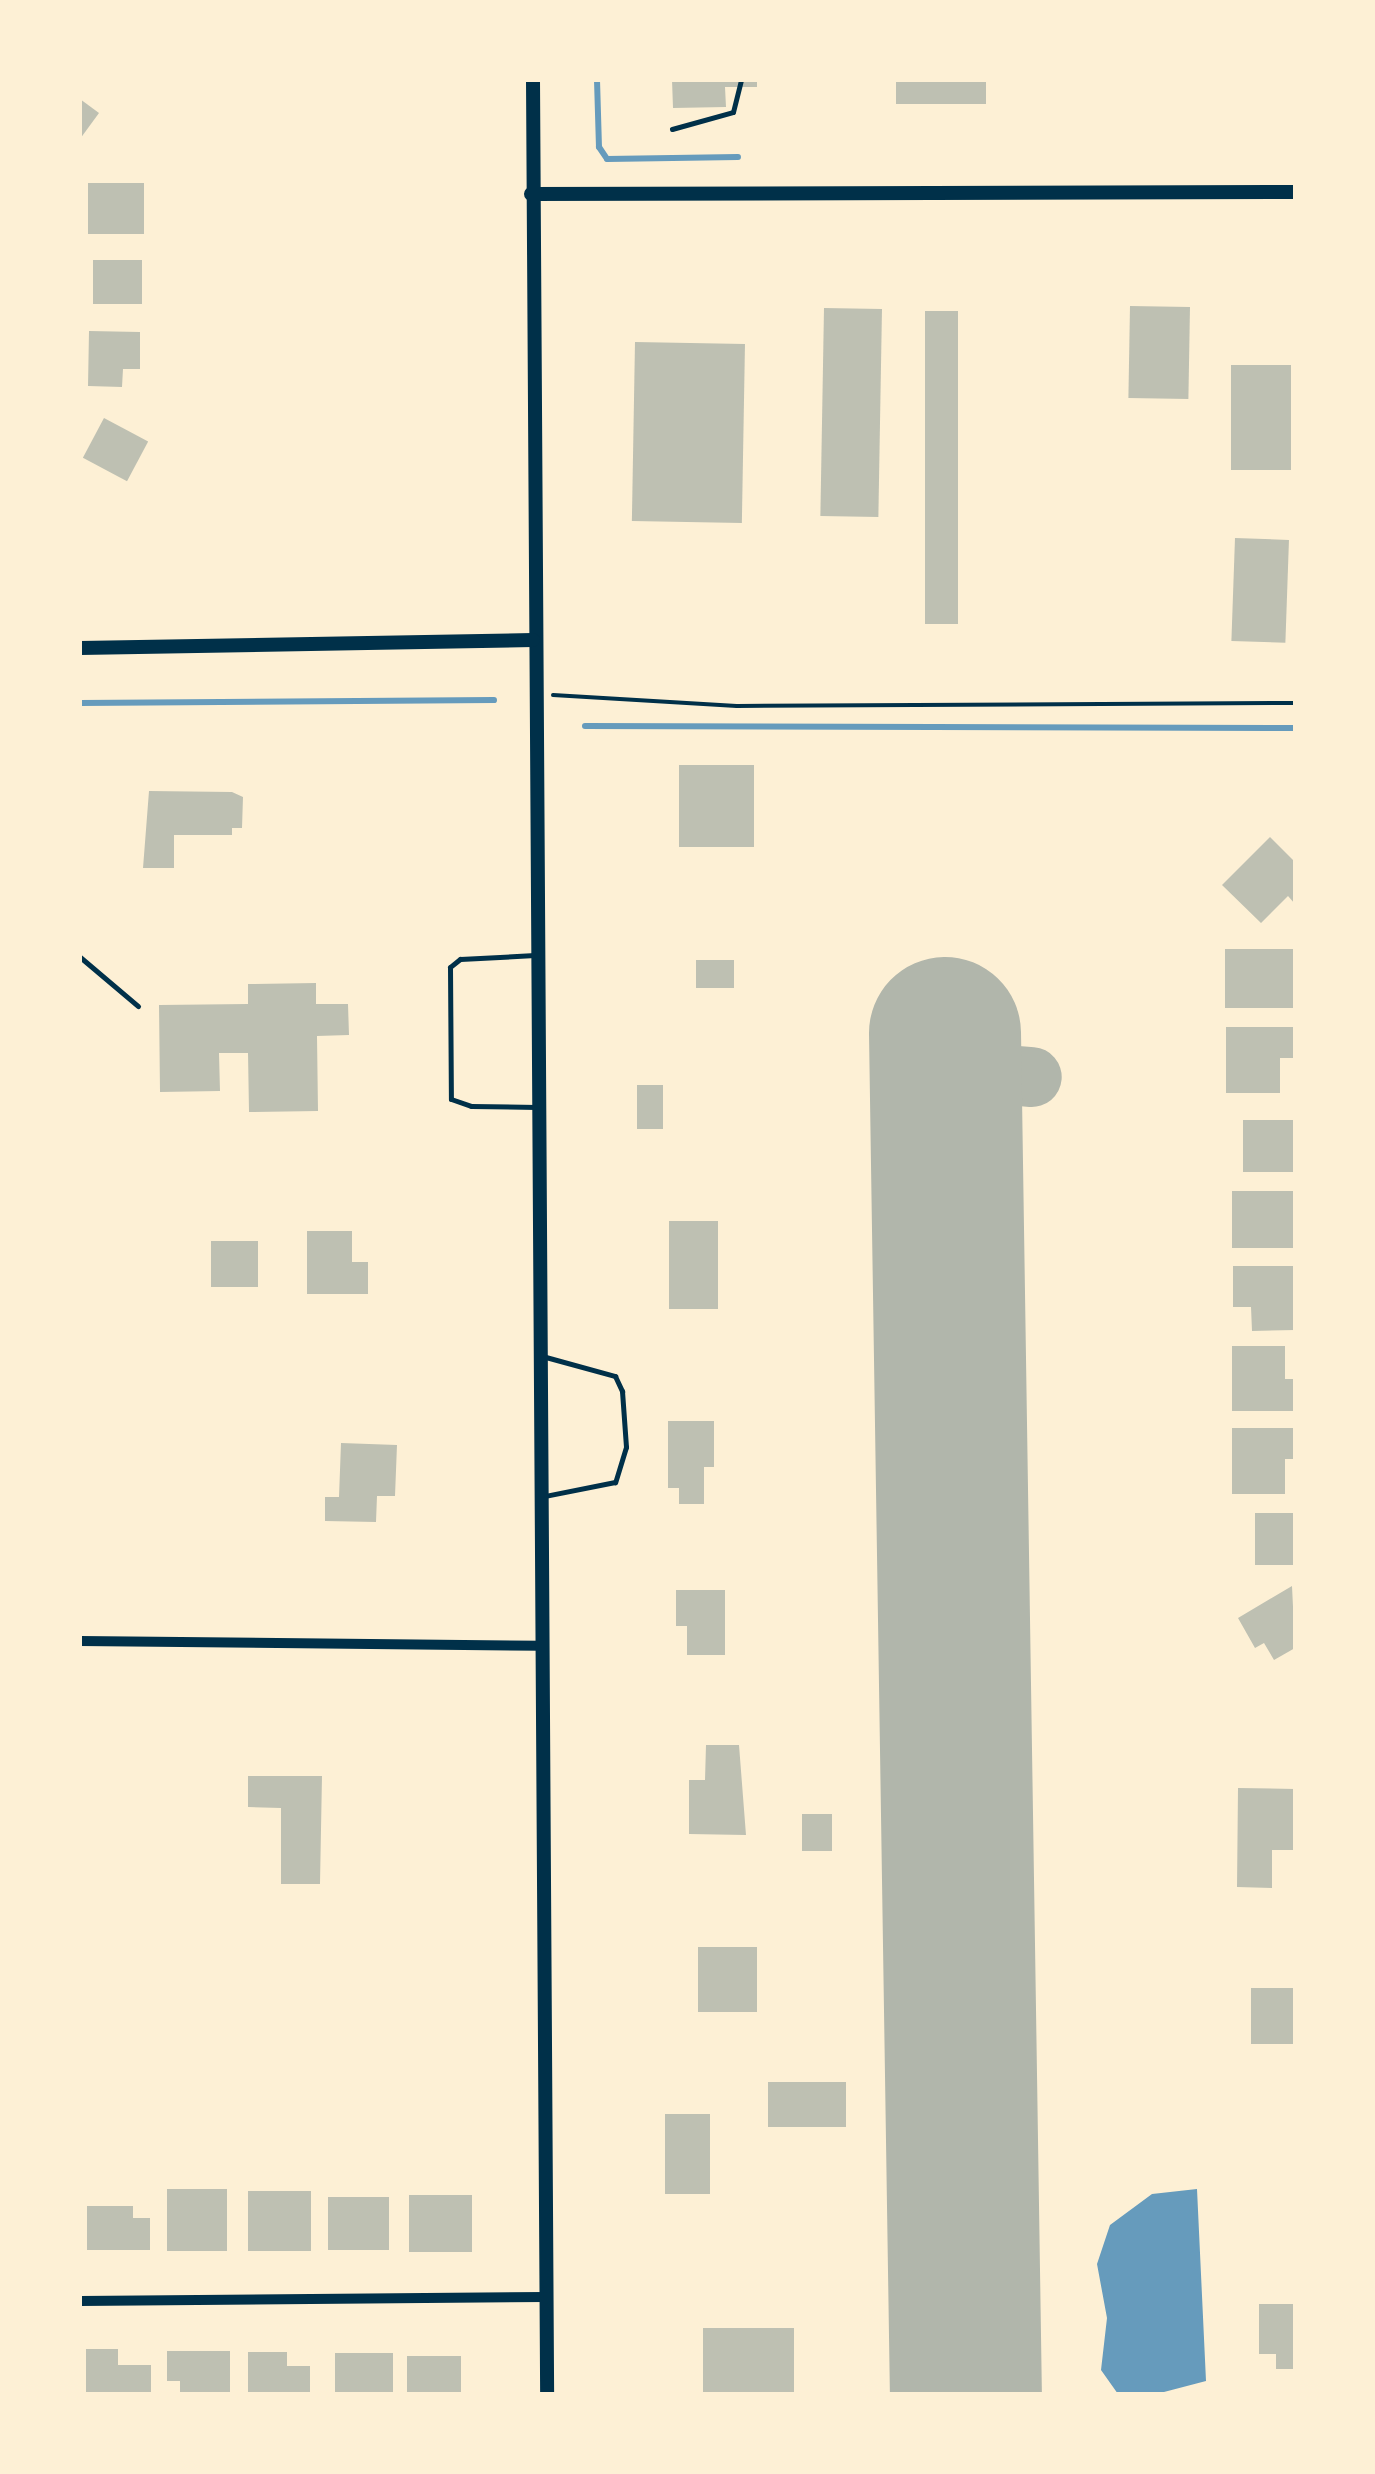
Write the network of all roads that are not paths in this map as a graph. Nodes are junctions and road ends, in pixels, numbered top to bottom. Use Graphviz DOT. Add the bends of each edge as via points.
graph roads {
  1 [pos="533,80"];
  2 [pos="741,80"];
  3 [pos="672,129"];
  4 [pos="1295,192"];
  5 [pos="531,194"];
  6 [pos="533,640"];
  7 [pos="80,648"];
  8 [pos="536,954"];
  9 [pos="80,957"];
  10 [pos="138,1006"];
  11 [pos="537,1107"];
  12 [pos="539,1356"];
  13 [pos="540,1496"];
  14 [pos="80,1641"];
  15 [pos="541,1646"];
  16 [pos="545,2297"];
  17 [pos="80,2301"];
  18 [pos="547,2394"];
  1 -- 5 [label="street"];
  2 -- 3 [label="lane" via="734,112"];
  4 -- 5 [label="street"];
  5 -- 6 [label="street"];
  6 -- 7 [label="street"];
  6 -- 8 [label="street"];
  8 -- 11 [label="street"];
  8 -- 11 [label="lane" via="460,959 450,967 451,1099 470,1106"];
  9 -- 10 [label="lane"];
  11 -- 12 [label="street"];
  12 -- 13 [label="street"];
  12 -- 13 [label="lane" via="574,1360 614,1376 622,1392 626,1448 615,1482"];
  13 -- 15 [label="street"];
  14 -- 15 [label="street"];
  15 -- 16 [label="street"];
  16 -- 17 [label="street"];
  16 -- 18 [label="street"];
}
